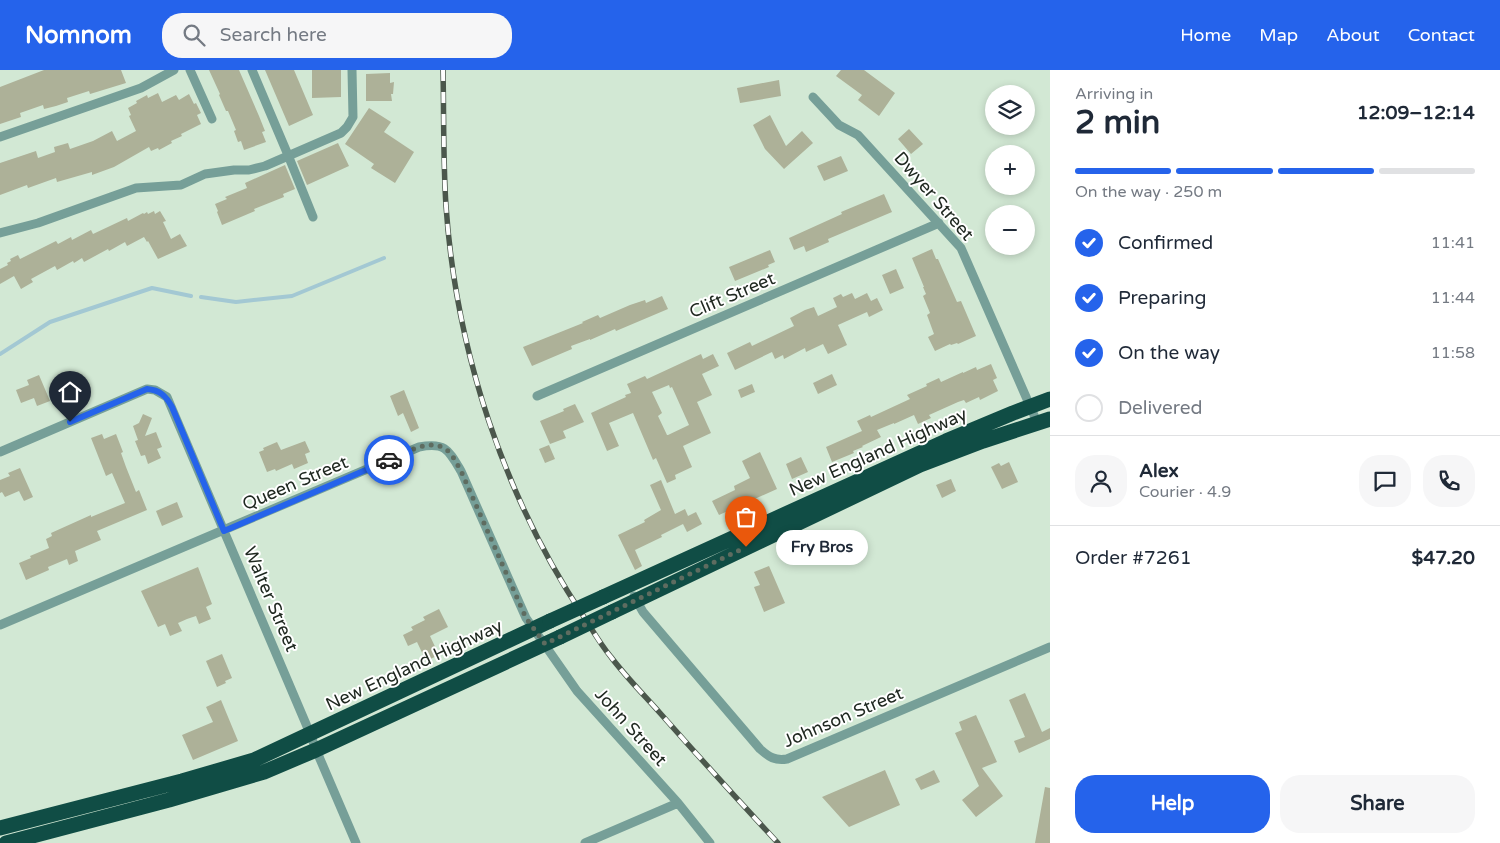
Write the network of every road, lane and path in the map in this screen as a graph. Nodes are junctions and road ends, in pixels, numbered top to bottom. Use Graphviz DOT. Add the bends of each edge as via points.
graph roads {
  1 [pos="174,70"];
  2 [pos="190,70"];
  3 [pos="252,70"];
  4 [pos="352,70"];
  5 [pos="813,97"];
  6 [pos="212,119"];
  7 [pos="0,136"];
  8 [pos="288,155"];
  9 [pos="313,217"];
  10 [pos="939,223"];
  11 [pos="0,233"];
  12 [pos="537,396"];
  13 [pos="1050,399"];
  14 [pos="1031,406"];
  15 [pos="1044,420"];
  16 [pos="0,452"];
  17 [pos="224,531"];
  18 [pos="627,586"];
  19 [pos="636,600"];
  20 [pos="0,625"];
  21 [pos="534,629"];
  22 [pos="545,644"];
  23 [pos="1050,647"];
  24 [pos="310,734"];
  25 [pos="316,750"];
  26 [pos="678,803"];
  27 [pos="0,828"];
  28 [pos="6,843"];
  29 [pos="356,843"];
  30 [pos="585,843"];
  31 [pos="710,843"];
  1 -- 7 [label="street" via="141,88"];
  2 -- 6 [label="street"];
  3 -- 8 [label="street"];
  4 -- 8 [label="street" via="353,117 348,127"];
  5 -- 10 [label="street, Dwyer Street" via="839,125 858,135"];
  8 -- 9 [label="street"];
  8 -- 11 [label="street" via="250,170 205,174 181,186 136,188"];
  10 -- 12 [label="street, Clift Street"];
  10 -- 14 [label="street, Dwyer Street" via="961,248"];
  13 -- 14 [label="highway, New England Highway"];
  14 -- 15 [label="street, Dwyer Street"];
  14 -- 18 [label="highway, New England Highway" via="946,441"];
  15 -- 19 [label="highway, New England Highway" via="920,465"];
  16 -- 17 [label="street, Walter Street" via="147,389 155,390 167,397 172,407"];
  17 -- 20 [label="street, Queen Street"];
  17 -- 21 [label="street, Queen Street" via="418,447 436,444 448,451 461,471 526,618"];
  17 -- 24 [label="street, Walter Street"];
  18 -- 19 [label="street, Johnson Street"];
  18 -- 21 [label="highway, New England Highway, bridge"];
  19 -- 22 [label="highway, New England Highway, bridge"];
  19 -- 23 [label="street, Johnson Street" via="760,749 772,759 780,760"];
  21 -- 22 [label="street, John Street"];
  21 -- 24 [label="highway, New England Highway"];
  22 -- 25 [label="highway, New England Highway"];
  22 -- 26 [label="street, John Street" via="577,691"];
  24 -- 25 [label="street, Walter Street"];
  24 -- 27 [label="highway, New England Highway" via="254,760"];
  25 -- 28 [label="highway, New England Highway" via="254,775"];
  25 -- 29 [label="street, Walter Street"];
  26 -- 30 [label="street"];
  26 -- 31 [label="street, John Street"];
}
